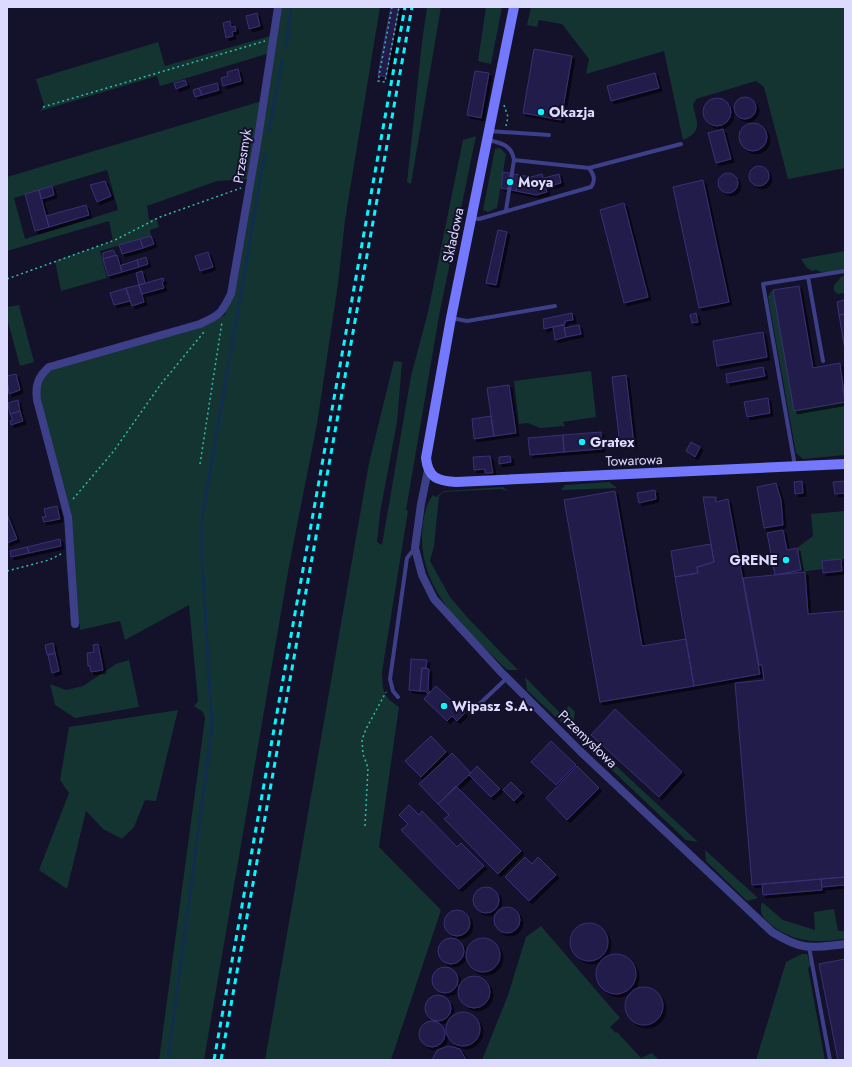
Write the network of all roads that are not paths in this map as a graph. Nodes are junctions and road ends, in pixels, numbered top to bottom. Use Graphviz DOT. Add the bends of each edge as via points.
graph roads {
  1 [pos="278,7"];
  2 [pos="514,7"];
  3 [pos="488,135"];
  4 [pos="548,135"];
  5 [pos="681,144"];
  6 [pos="514,160"];
  7 [pos="589,168"];
  8 [pos="506,210"];
  9 [pos="471,218"];
  10 [pos="845,271"];
  11 [pos="808,277"];
  12 [pos="555,306"];
  13 [pos="451,318"];
  14 [pos="823,361"];
  15 [pos="845,464"];
  16 [pos="795,467"];
  17 [pos="428,470"];
  18 [pos="415,548"];
  19 [pos="74,624"];
  20 [pos="507,678"];
  21 [pos="398,697"];
  22 [pos="471,712"];
  23 [pos="845,944"];
  24 [pos="809,947"];
  25 [pos="830,1060"];
  1 -- 19 [label="street, Przesmyk" via="232,294 224,308 220,314 200,324 49,367 40,374 35,387 66,506"];
  2 -- 3 [label="street, Składowa"];
  3 -- 4 [label="lane"];
  3 -- 6 [label="lane" via="509,147"];
  3 -- 9 [label="street, Składowa"];
  5 -- 7 [label="lane"];
  6 -- 7 [label="lane"];
  6 -- 8 [label="lane"];
  7 -- 8 [label="lane" via="594,175 591,187"];
  8 -- 9 [label="lane" via="478,219"];
  9 -- 13 [label="street, Składowa"];
  10 -- 11 [label="lane"];
  11 -- 14 [label="lane"];
  11 -- 16 [label="lane" via="763,284"];
  12 -- 13 [label="lane" via="467,321"];
  13 -- 17 [label="street, Składowa" via="426,458"];
  15 -- 16 [label="street, Towarowa"];
  16 -- 17 [label="street, Towarowa" via="456,482 434,478"];
  17 -- 18 [label="street, Przemysłowa" via="420,504"];
  18 -- 20 [label="street, Przemysłowa" via="422,575 434,599"];
  18 -- 21 [label="lane" via="407,558 390,679"];
  20 -- 22 [label="lane"];
  20 -- 24 [label="street, Przemysłowa" via="580,751 772,932 801,947"];
  23 -- 24 [label="street, Przemysłowa"];
  24 -- 25 [label="lane"];
}
